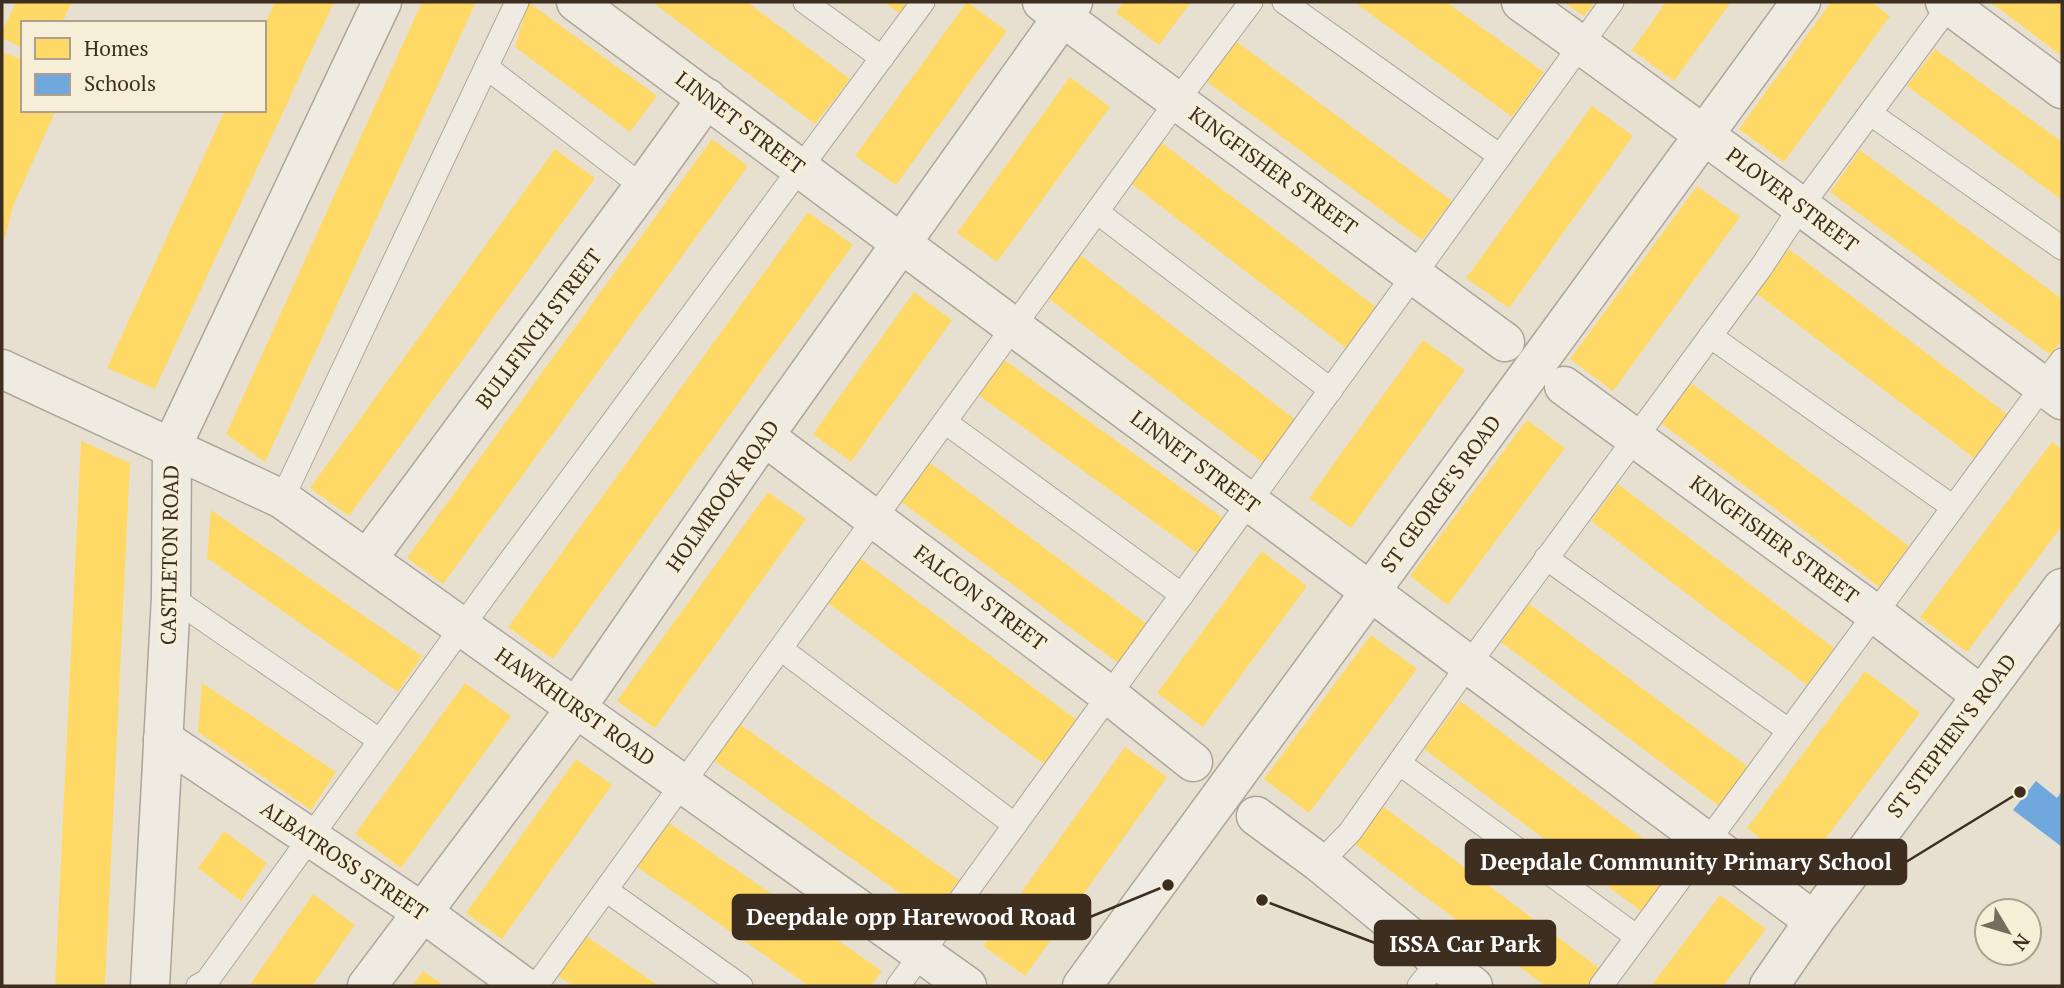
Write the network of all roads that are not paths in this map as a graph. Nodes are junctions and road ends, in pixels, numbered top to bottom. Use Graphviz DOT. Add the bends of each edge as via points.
graph roads {
  1 [pos="382,2"];
  2 [pos="517,2"];
  3 [pos="576,2"];
  4 [pos="805,2"];
  5 [pos="923,2"];
  6 [pos="1251,2"];
  7 [pos="1284,2"];
  8 [pos="1521,2"];
  9 [pos="1612,2"];
  10 [pos="1801,2"];
  11 [pos="1949,3"];
  12 [pos="1059,7"];
  13 [pos="1581,45"];
  14 [pos="882,58"];
  15 [pos="486,67"];
  16 [pos="2062,89"];
  17 [pos="707,98"];
  18 [pos="1177,101"];
  19 [pos="1871,114"];
  20 [pos="1703,132"];
  21 [pos="1500,156"];
  22 [pos="800,168"];
  23 [pos="643,187"];
  24 [pos="1800,208"];
  25 [pos="1097,212"];
  26 [pos="903,244"];
  27 [pos="2062,248"];
  28 [pos="1415,275"];
  29 [pos="1014,327"];
  30 [pos="1710,336"];
  31 [pos="1504,342"];
  32 [pos="2,369"];
  33 [pos="2056,382"];
  34 [pos="1564,386"];
  35 [pos="1331,390"];
  36 [pos="945,422"];
  37 [pos="764,436"];
  38 [pos="1634,437"];
  39 [pos="172,446"];
  40 [pos="282,499"];
  41 [pos="1249,503"];
  42 [pos="1952,507"];
  43 [pos="874,519"];
  44 [pos="368,558"];
  45 [pos="1546,558"];
  46 [pos="2062,588"];
  47 [pos="1370,590"];
  48 [pos="1182,595"];
  49 [pos="172,597"];
  50 [pos="1874,613"];
  51 [pos="462,626"];
  52 [pos="781,649"];
  53 [pos="1469,664"];
  54 [pos="1109,695"];
  55 [pos="1982,696"];
  56 [pos="576,708"];
  57 [pos="1788,730"];
  58 [pos="163,738"];
  59 [pos="379,740"];
  60 [pos="1193,762"];
  61 [pos="1399,762"];
  62 [pos="682,784"];
  63 [pos="1256,816"];
  64 [pos="1015,825"];
  65 [pos="309,837"];
  66 [pos="1707,840"];
  67 [pos="1320,863"];
  68 [pos="606,890"];
  69 [pos="422,912"];
  70 [pos="1814,921"];
  71 [pos="1637,937"];
  72 [pos="921,954"];
  73 [pos="1429,974"];
  74 [pos="150,986"];
  75 [pos="198,986"];
  76 [pos="367,986"];
  77 [pos="523,986"];
  78 [pos="536,986"];
  79 [pos="741,986"];
  80 [pos="898,986"];
  81 [pos="967,986"];
  82 [pos="1082,986"];
  83 [pos="1473,986"];
  84 [pos="1601,986"];
  85 [pos="1769,986"];
  1 -- 39 [label="street, CASTLETON ROAD"];
  2 -- 15 [label="lane"];
  3 -- 17 [label="street, LINNET STREET"];
  4 -- 14 [label="lane"];
  5 -- 14 [label="lane"];
  6 -- 18 [label="lane"];
  7 -- 21 [label="lane"];
  8 -- 13 [label="street, PLOVER STREET"];
  9 -- 13 [label="lane"];
  10 -- 20 [label="street, ST GEORGE'S ROAD"];
  11 -- 16 [label="street"];
  11 -- 19 [label="lane"];
  12 -- 18 [label="street, KINGFISHER STREET"];
  12 -- 26 [label="street, HOLMROOK ROAD"];
  13 -- 20 [label="street, PLOVER STREET"];
  13 -- 21 [label="lane"];
  14 -- 22 [label="lane"];
  15 -- 23 [label="lane"];
  15 -- 40 [label="lane"];
  17 -- 22 [label="street, LINNET STREET"];
  17 -- 23 [label="street, BULLFINCH STREET"];
  18 -- 25 [label="lane"];
  18 -- 28 [label="street, KINGFISHER STREET"];
  19 -- 24 [label="lane"];
  19 -- 27 [label="lane"];
  20 -- 24 [label="street, PLOVER STREET"];
  20 -- 47 [label="street, ST GEORGE'S ROAD"];
  21 -- 28 [label="lane"];
  22 -- 26 [label="street, LINNET STREET"];
  22 -- 51 [label="lane"];
  23 -- 44 [label="street, BULLFINCH STREET"];
  24 -- 30 [label="lane"];
  24 -- 33 [label="street, PLOVER STREET"];
  25 -- 29 [label="lane"];
  25 -- 35 [label="lane"];
  26 -- 29 [label="street, LINNET STREET"];
  26 -- 37 [label="street, HOLMROOK ROAD"];
  28 -- 31 [label="street, KINGFISHER STREET"];
  28 -- 35 [label="lane"];
  29 -- 36 [label="lane"];
  29 -- 41 [label="street, LINNET STREET"];
  30 -- 38 [label="lane"];
  30 -- 42 [label="lane"];
  32 -- 39 [label="street, HAWKHURST ROAD"];
  33 -- 42 [label="lane"];
  34 -- 38 [label="street, KINGFISHER STREET"];
  35 -- 41 [label="lane"];
  36 -- 43 [label="lane"];
  36 -- 48 [label="lane"];
  37 -- 43 [label="street, FALCON STREET"];
  37 -- 56 [label="street, HOLMROOK ROAD"];
  38 -- 45 [label="lane"];
  38 -- 50 [label="street, KINGFISHER STREET"];
  39 -- 40 [label="street, HAWKHURST ROAD"];
  39 -- 49 [label="street, CASTLETON ROAD"];
  40 -- 44 [label="street, HAWKHURST ROAD"];
  41 -- 47 [label="street, LINNET STREET"];
  41 -- 48 [label="lane"];
  42 -- 50 [label="lane"];
  43 -- 52 [label="lane"];
  43 -- 54 [label="street, FALCON STREET"];
  44 -- 51 [label="street, HAWKHURST ROAD"];
  45 -- 53 [label="lane"];
  45 -- 57 [label="lane"];
  46 -- 55 [label="street, ST STEPHEN'S ROAD"];
  47 -- 53 [label="street, LINNET STREET"];
  47 -- 82 [label="street, ST GEORGE'S ROAD"];
  48 -- 54 [label="lane"];
  49 -- 58 [label="street, CASTLETON ROAD"];
  49 -- 59 [label="lane"];
  50 -- 55 [label="street, KINGFISHER STREET"];
  50 -- 57 [label="lane"];
  51 -- 56 [label="street, HAWKHURST ROAD"];
  51 -- 59 [label="lane"];
  52 -- 62 [label="lane"];
  52 -- 64 [label="lane"];
  53 -- 61 [label="lane"];
  53 -- 66 [label="street, LINNET STREET"];
  54 -- 60 [label="street, FALCON STREET"];
  54 -- 64 [label="lane"];
  55 -- 70 [label="street, ST STEPHEN'S ROAD"];
  56 -- 62 [label="street, HAWKHURST ROAD"];
  56 -- 69 [label="street, HOLMROOK ROAD"];
  57 -- 66 [label="lane"];
  58 -- 65 [label="street, ALBATROSS STREET"];
  58 -- 74 [label="street, CASTLETON ROAD"];
  59 -- 65 [label="lane"];
  61 -- 67 [label="lane" via="1350,832"];
  61 -- 71 [label="lane"];
  62 -- 68 [label="lane"];
  62 -- 72 [label="street, HAWKHURST ROAD"];
  63 -- 67 [label="street"];
  64 -- 72 [label="lane"];
  65 -- 69 [label="street, ALBATROSS STREET"];
  65 -- 75 [label="lane" via="207,981"];
  66 -- 70 [label="street, LINNET STREET"];
  66 -- 71 [label="lane"];
  67 -- 73 [label="street"];
  68 -- 78 [label="lane"];
  68 -- 79 [label="lane"];
  69 -- 76 [label="street, HOLMROOK ROAD"];
  69 -- 77 [label="street, ALBATROSS STREET"];
  70 -- 85 [label="street, ST STEPHEN'S ROAD"];
  71 -- 84 [label="lane"];
  72 -- 80 [label="lane"];
  72 -- 81 [label="street, HAWKHURST ROAD"];
  73 -- 83 [label="street"];
}
